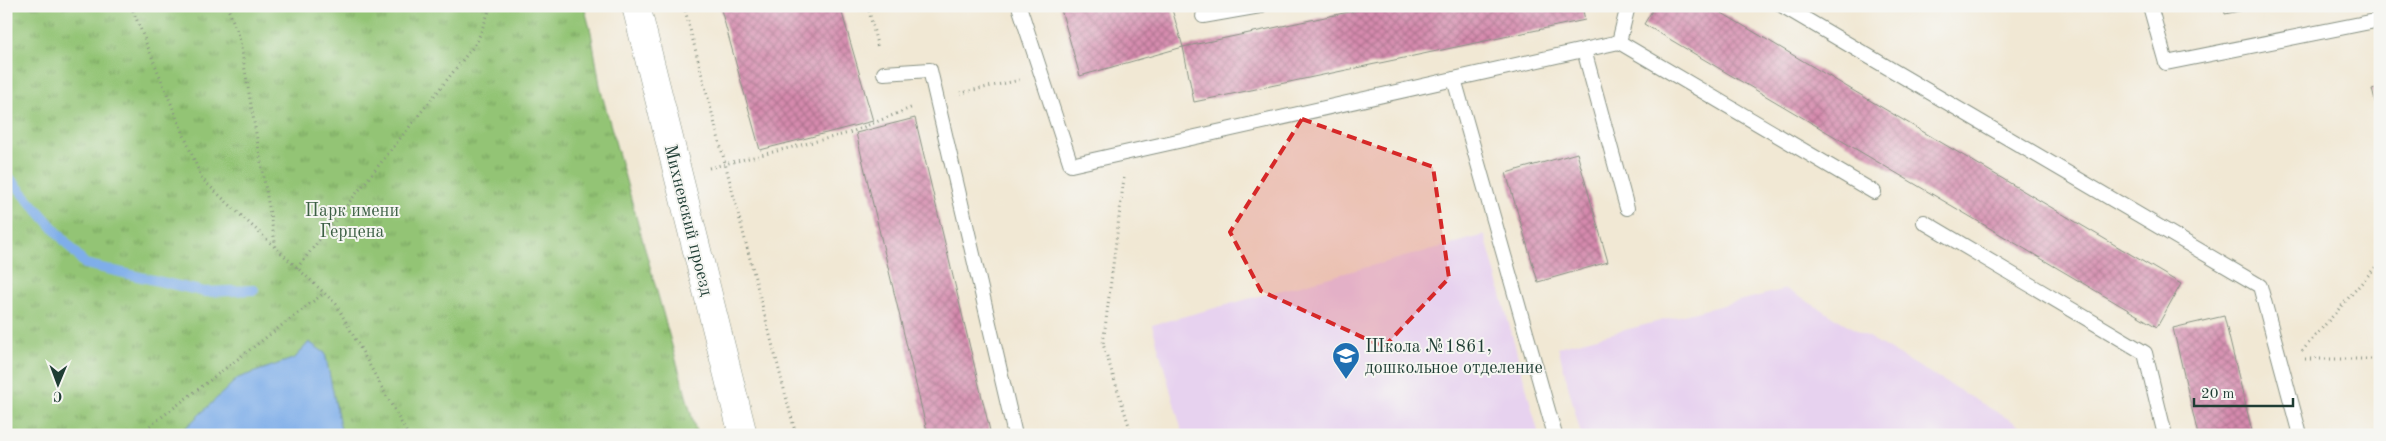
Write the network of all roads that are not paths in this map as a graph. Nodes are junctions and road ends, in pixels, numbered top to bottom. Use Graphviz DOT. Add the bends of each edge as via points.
graph roads {
  1 [pos="636,6"];
  2 [pos="1019,6"];
  3 [pos="1260,6"];
  4 [pos="1628,6"];
  5 [pos="1783,6"];
  6 [pos="2150,6"];
  7 [pos="1203,16"];
  8 [pos="2380,20"];
  9 [pos="1619,42"];
  10 [pos="1584,50"];
  11 [pos="884,72"];
  12 [pos="1454,79"];
  13 [pos="1874,192"];
  14 [pos="1627,208"];
  15 [pos="1924,222"];
  16 [pos="743,435"];
  17 [pos="1015,435"];
  18 [pos="1555,435"];
  19 [pos="2165,435"];
  20 [pos="2300,435"];
  1 -- 16 [label="street, Михневский проезд"];
  2 -- 12 [label="lane" via="1072,164"];
  3 -- 7 [label="lane"];
  4 -- 9 [label="lane"];
  5 -- 20 [label="lane" via="2260,286"];
  6 -- 8 [label="lane" via="2166,63"];
  9 -- 10 [label="lane"];
  9 -- 13 [label="lane"];
  10 -- 12 [label="lane"];
  10 -- 14 [label="lane"];
  11 -- 17 [label="lane" via="930,70"];
  12 -- 18 [label="lane"];
  15 -- 19 [label="lane" via="2145,353"];
}
